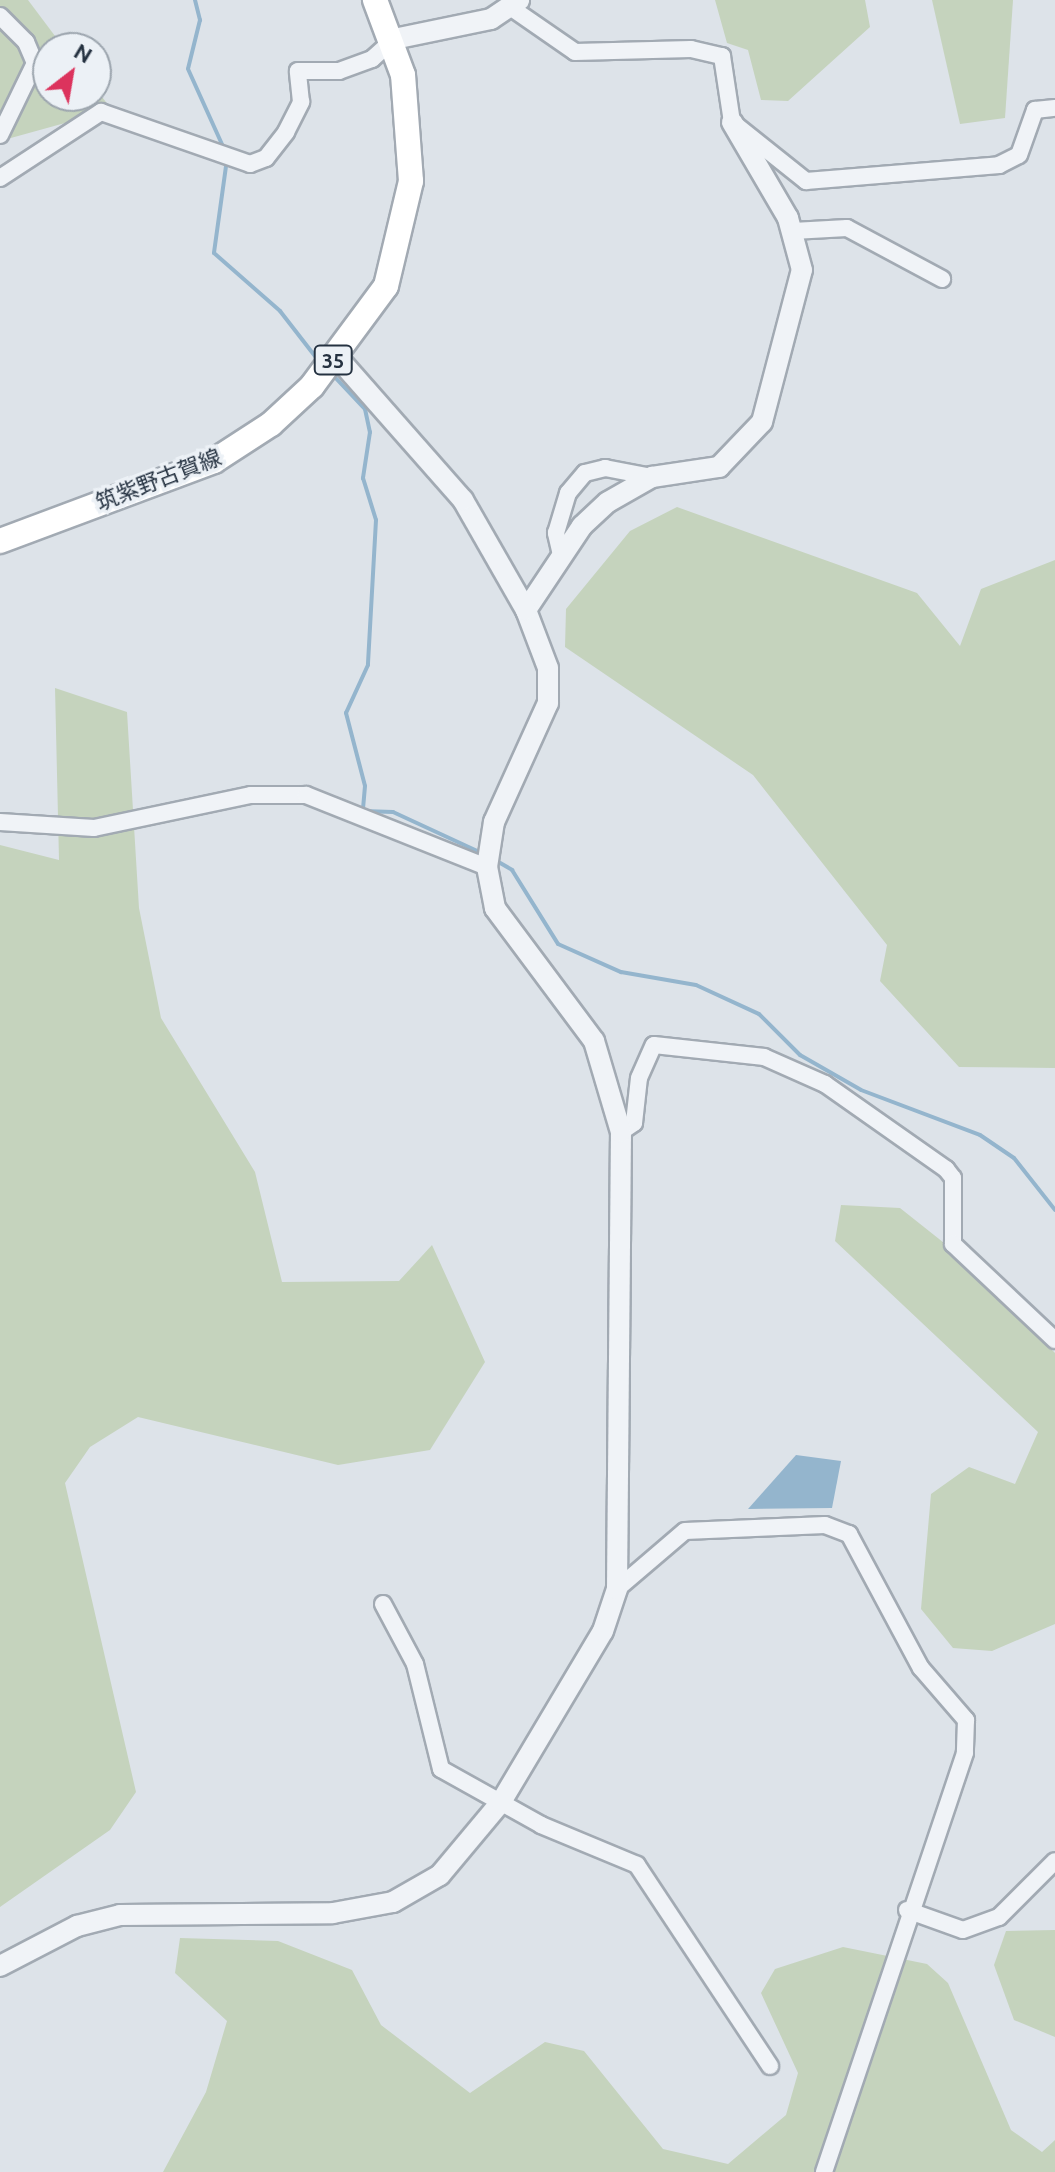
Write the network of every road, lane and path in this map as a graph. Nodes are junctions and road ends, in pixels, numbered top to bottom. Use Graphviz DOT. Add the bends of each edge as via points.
graph roads {
  1 [pos="375,0"];
  2 [pos="516,4"];
  3 [pos="0,16"];
  4 [pos="394,39"];
  5 [pos="1055,108"];
  6 [pos="732,122"];
  7 [pos="0,135"];
  8 [pos="0,178"];
  9 [pos="793,231"];
  10 [pos="942,279"];
  11 [pos="336,356"];
  12 [pos="652,477"];
  13 [pos="0,541"];
  14 [pos="561,555"];
  15 [pos="526,610"];
  16 [pos="0,822"];
  17 [pos="487,867"];
  18 [pos="621,1132"];
  19 [pos="1055,1340"];
  20 [pos="617,1589"];
  21 [pos="383,1604"];
  22 [pos="501,1802"];
  23 [pos="1055,1861"];
  24 [pos="907,1910"];
  25 [pos="0,1966"];
  26 [pos="770,2066"];
  27 [pos="824,2172"];
  1 -- 4 [label="main road, 筑紫野古賀線 / 35"];
  2 -- 4 [label="street"];
  2 -- 6 [label="street" via="575,52 691,49 722,56"];
  3 -- 7 [label="street" via="26,42 35,63"];
  4 -- 8 [label="street" via="372,59 339,71 298,71 301,102 286,132 266,158 250,164 101,112"];
  4 -- 11 [label="main road, 筑紫野古賀線 / 35" via="411,181 400,248 386,286"];
  5 -- 6 [label="street" via="1035,110 1019,155 999,165 827,184 781,166"];
  6 -- 9 [label="street"];
  9 -- 10 [label="street" via="847,228"];
  9 -- 12 [label="street" via="802,287 762,422 719,467"];
  11 -- 13 [label="main road, 筑紫野古賀線 / 35" via="271,424 214,461"];
  11 -- 15 [label="street" via="463,500"];
  12 -- 14 [label="street" via="608,502"];
  12 -- 14 [label="street" via="605,468 585,473 568,493 556,533"];
  14 -- 15 [label="street"];
  15 -- 17 [label="street" via="548,668 548,703 494,822"];
  16 -- 17 [label="street" via="94,828 251,795 306,795"];
  17 -- 18 [label="street" via="495,908 594,1041"];
  18 -- 19 [label="street" via="634,1123 639,1078 654,1045 764,1057 825,1084 946,1169 953,1178 953,1244"];
  18 -- 20 [label="street"];
  20 -- 22 [label="street" via="603,1631"];
  20 -- 24 [label="street" via="685,1531 825,1525 860,1545 921,1668 966,1720 965,1753"];
  21 -- 22 [label="street" via="415,1664 441,1769"];
  22 -- 25 [label="street" via="448,1868 393,1902 286,1917 120,1915 77,1926"];
  22 -- 26 [label="street" via="637,1865"];
  23 -- 24 [label="street" via="999,1917 963,1930"];
  24 -- 27 [label="street"];
}
